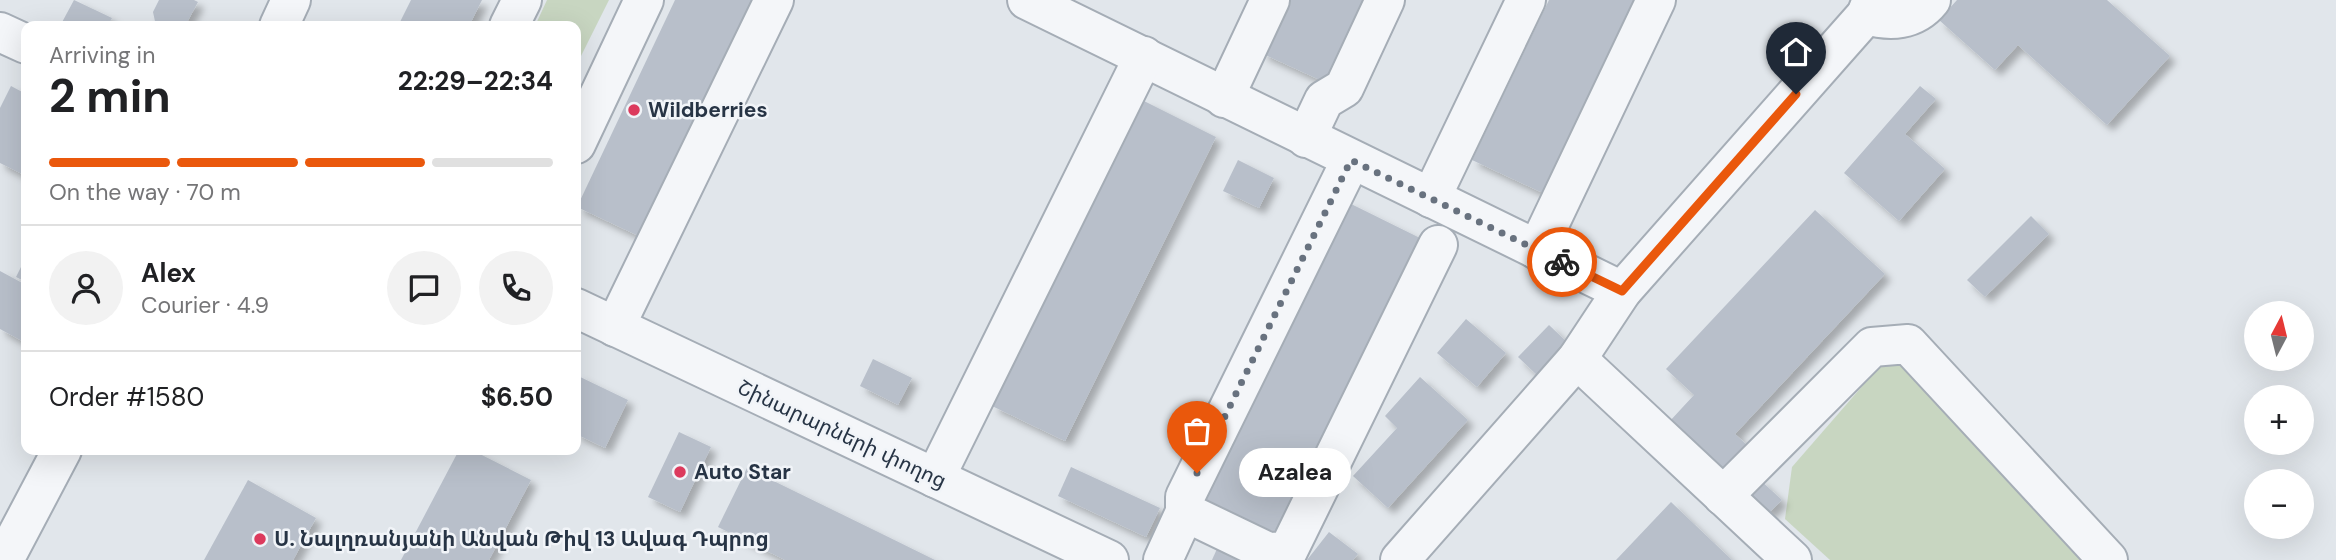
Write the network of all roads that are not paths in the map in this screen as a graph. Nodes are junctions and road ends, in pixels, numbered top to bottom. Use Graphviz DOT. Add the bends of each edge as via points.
graph roads {
  1 [pos="291,0"];
  2 [pos="522,0"];
  3 [pos="644,0"];
  4 [pos="774,0"];
  5 [pos="1027,0"];
  6 [pos="1270,0"];
  7 [pos="1385,0"];
  8 [pos="1526,0"];
  9 [pos="1657,0"];
  10 [pos="1931,0"];
  11 [pos="1869,8"];
  12 [pos="281,21"];
  13 [pos="512,21"];
  14 [pos="0,32"];
  15 [pos="21,42"];
  16 [pos="1144,56"];
  17 [pos="1224,98"];
  18 [pos="581,133"];
  19 [pos="1307,138"];
  20 [pos="1351,160"];
  21 [pos="1431,198"];
  22 [pos="1438,245"];
  23 [pos="1537,250"];
  24 [pos="1622,291"];
  25 [pos="581,310"];
  26 [pos="615,327"];
  27 [pos="1577,359"];
  28 [pos="58,455"];
  29 [pos="935,478"];
  30 [pos="1723,496"];
  31 [pos="15,503"];
  32 [pos="1185,512"];
  33 [pos="4,560"];
  34 [pos="1109,560"];
  35 [pos="1163,560"];
  36 [pos="1400,560"];
  37 [pos="1792,560"];
  38 [pos="2108,560"];
  1 -- 12 [label="street"];
  2 -- 13 [label="street"];
  3 -- 18 [label="street"];
  4 -- 26 [label="street"];
  5 -- 16 [label="street"];
  6 -- 17 [label="street"];
  7 -- 19 [label="street" via="1344,88 1324,100"];
  8 -- 21 [label="street"];
  9 -- 23 [label="street"];
  10 -- 11 [label="street" via="1924,9 1889,21"];
  11 -- 24 [label="street"];
  14 -- 15 [label="street"];
  16 -- 17 [label="street"];
  16 -- 29 [label="street"];
  17 -- 19 [label="street"];
  19 -- 20 [label="street"];
  20 -- 21 [label="street"];
  20 -- 32 [label="street" via="1185,497"];
  21 -- 23 [label="street"];
  22 -- 32 [label="street" via="1289,551 1268,552"];
  23 -- 24 [label="street"];
  24 -- 27 [label="street"];
  25 -- 26 [label="street, Շինարարների փողոց"];
  26 -- 29 [label="street, Շինարարների փողոց"];
  27 -- 30 [label="street"];
  27 -- 36 [label="street"];
  28 -- 31 [label="street"];
  29 -- 34 [label="street, Շինարարների փողոց"];
  30 -- 37 [label="street"];
  30 -- 38 [label="street" via="1872,347 1908,344"];
  31 -- 33 [label="street"];
  32 -- 35 [label="street"];
}
